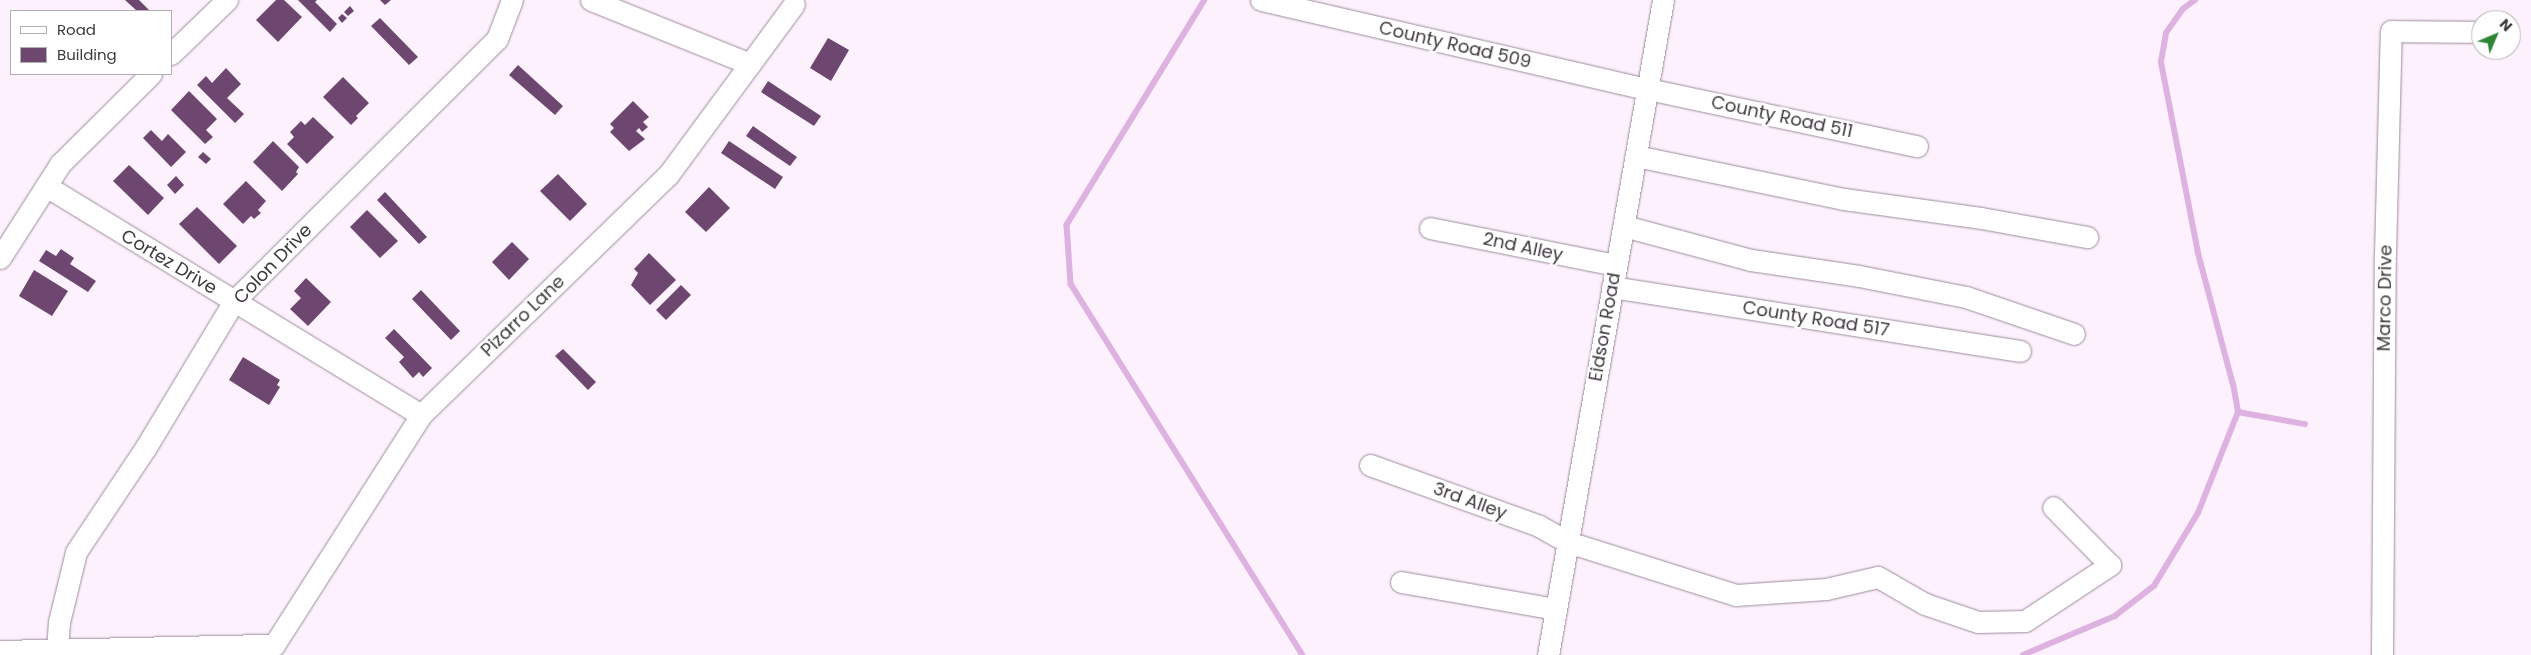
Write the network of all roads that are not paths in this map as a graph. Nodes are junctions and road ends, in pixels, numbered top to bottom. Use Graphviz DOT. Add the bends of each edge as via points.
graph roads {
  1 [pos="227,0"];
  2 [pos="512,0"];
  3 [pos="592,0"];
  4 [pos="1262,0"];
  5 [pos="1663,0"];
  6 [pos="794,4"];
  7 [pos="2471,32"];
  8 [pos="172,53"];
  9 [pos="750,64"];
  10 [pos="151,75"];
  11 [pos="1648,89"];
  12 [pos="1917,146"];
  13 [pos="1636,156"];
  14 [pos="46,186"];
  15 [pos="1624,226"];
  16 [pos="1430,228"];
  17 [pos="2087,237"];
  18 [pos="0,258"];
  19 [pos="1616,265"];
  20 [pos="1612,287"];
  21 [pos="234,301"];
  22 [pos="2074,334"];
  23 [pos="2020,351"];
  24 [pos="421,416"];
  25 [pos="1370,465"];
  26 [pos="2053,507"];
  27 [pos="1568,542"];
  28 [pos="1400,582"];
  29 [pos="1556,609"];
  30 [pos="57,650"];
  31 [pos="0,651"];
  32 [pos="1548,655"];
  33 [pos="2382,655"];
  1 -- 8 [label="street"];
  2 -- 21 [label="street, Colon Drive" via="497,39"];
  3 -- 9 [label="street"];
  4 -- 11 [label="street, County Road 509"];
  5 -- 11 [label="street, Eidson Road"];
  6 -- 9 [label="street, Pizarro Lane"];
  7 -- 33 [label="street, Marco Drive" via="2391,31 2385,254"];
  9 -- 24 [label="street, Pizarro Lane" via="668,175"];
  10 -- 14 [label="street" via="60,164"];
  11 -- 12 [label="street, County Road 511"];
  11 -- 13 [label="street, Eidson Road"];
  13 -- 15 [label="street, Eidson Road"];
  13 -- 17 [label="street" via="1844,199"];
  14 -- 18 [label="street"];
  14 -- 21 [label="street, Cortez Drive"];
  15 -- 19 [label="street, Eidson Road"];
  15 -- 22 [label="street" via="1751,260 1859,276 1966,297"];
  16 -- 19 [label="street, 2nd Alley"];
  19 -- 20 [label="street, Eidson Road"];
  20 -- 23 [label="street, County Road 517"];
  20 -- 27 [label="street, Eidson Road"];
  21 -- 24 [label="street, Cortez Drive"];
  21 -- 30 [label="street, Colon Drive" via="146,447 76,552 59,622"];
  24 -- 30 [label="street, Pizarro Lane" via="274,645"];
  25 -- 27 [label="street, 3rd Alley" via="1539,526"];
  26 -- 27 [label="street, 3rd Alley" via="2110,565 2025,621 1978,622 1925,604 1878,577 1826,589 1736,595"];
  27 -- 29 [label="street, Eidson Road"];
  28 -- 29 [label="street"];
  29 -- 32 [label="street, Eidson Road"];
  30 -- 31 [label="street"];
}
